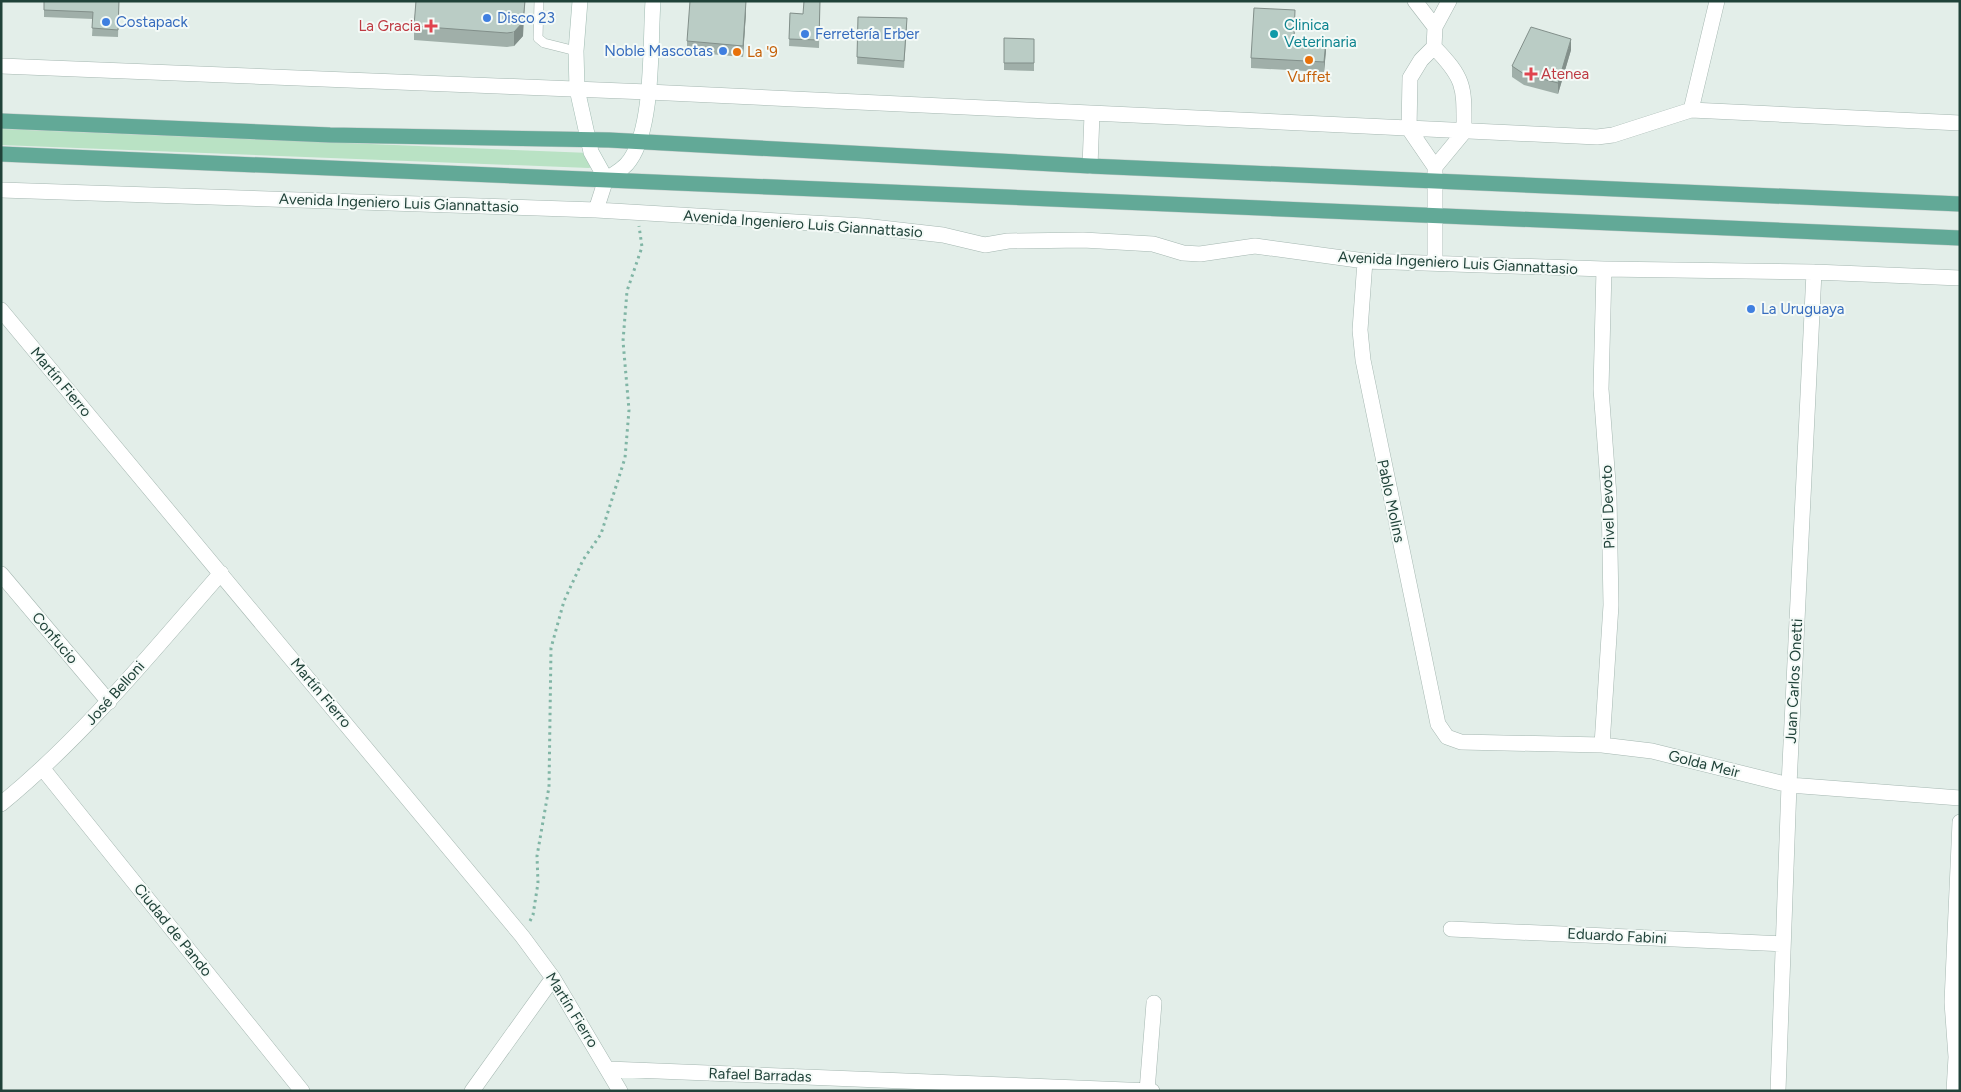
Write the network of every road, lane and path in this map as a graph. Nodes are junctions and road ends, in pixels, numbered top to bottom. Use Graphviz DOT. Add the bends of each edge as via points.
graph roads {
  1 [pos="540,1"];
  2 [pos="580,1"];
  3 [pos="652,1"];
  4 [pos="1415,1"];
  5 [pos="1449,1"];
  6 [pos="1717,1"];
  7 [pos="1434,27"];
  8 [pos="1434,47"];
  9 [pos="576,51"];
  10 [pos="1,66"];
  11 [pos="577,90"];
  12 [pos="648,92"];
  13 [pos="1691,110"];
  14 [pos="1092,114"];
  15 [pos="1,121"];
  16 [pos="1960,123"];
  17 [pos="1409,129"];
  18 [pos="1464,132"];
  19 [pos="588,140"];
  20 [pos="640,142"];
  21 [pos="1,154"];
  22 [pos="1090,166"];
  23 [pos="1435,173"];
  24 [pos="606,179"];
  25 [pos="1,190"];
  26 [pos="1960,204"];
  27 [pos="596,210"];
  28 [pos="639,213"];
  29 [pos="1434,215"];
  30 [pos="1960,238"];
  31 [pos="1365,261"];
  32 [pos="1435,263"];
  33 [pos="1604,269"];
  34 [pos="1814,272"];
  35 [pos="1960,278"];
  36 [pos="1,310"];
  37 [pos="221,573"];
  38 [pos="1,574"];
  39 [pos="109,702"];
  40 [pos="1447,737"];
  41 [pos="1602,746"];
  42 [pos="43,769"];
  43 [pos="1789,785"];
  44 [pos="1960,798"];
  45 [pos="1,804"];
  46 [pos="1960,822"];
  47 [pos="1451,929"];
  48 [pos="522,936"];
  49 [pos="1782,944"];
  50 [pos="554,978"];
  51 [pos="1154,1003"];
  52 [pos="608,1069"];
  53 [pos="302,1091"];
  54 [pos="472,1091"];
  55 [pos="620,1091"];
  56 [pos="1147,1091"];
  57 [pos="1152,1091"];
  58 [pos="1778,1091"];
  59 [pos="1954,1091"];
  1 -- 9 [label="lane" via="538,38 544,43"];
  2 -- 9 [label="street"];
  3 -- 12 [label="street"];
  4 -- 7 [label="street"];
  5 -- 7 [label="street"];
  6 -- 13 [label="street"];
  7 -- 8 [label="street"];
  8 -- 17 [label="street" via="1410,78"];
  8 -- 18 [label="street" via="1452,66 1464,90"];
  9 -- 11 [label="street"];
  10 -- 11 [label="street"];
  11 -- 12 [label="street"];
  11 -- 19 [label="street"];
  12 -- 14 [label="street"];
  12 -- 20 [label="street"];
  13 -- 16 [label="street"];
  13 -- 18 [label="street" via="1597,137"];
  14 -- 17 [label="street"];
  14 -- 22 [label="street"];
  15 -- 19 [label="main road"];
  17 -- 18 [label="street"];
  17 -- 23 [label="street"];
  18 -- 23 [label="street"];
  19 -- 20 [label="main road"];
  19 -- 24 [label="street" via="595,162"];
  20 -- 22 [label="main road"];
  20 -- 24 [label="street" via="629,162"];
  21 -- 24 [label="main road"];
  22 -- 23 [label="main road"];
  23 -- 26 [label="main road"];
  23 -- 29 [label="street"];
  24 -- 27 [label="street"];
  24 -- 29 [label="main road"];
  25 -- 27 [label="street, Avenida Ingeniero Luis Giannattasio"];
  27 -- 28 [label="street, Avenida Ingeniero Luis Giannattasio"];
  28 -- 31 [label="street, Avenida Ingeniero Luis Giannattasio" via="864,226 943,235 985,245 1008,241 1083,240 1153,244 1200,254 1256,246"];
  28 -- 48 [label="path" via="642,247 627,291 622,341 629,410 625,458 601,534 583,560 564,601 551,648 549,787 537,856 538,883 533,915"];
  29 -- 30 [label="main road"];
  29 -- 32 [label="street"];
  31 -- 32 [label="street, Avenida Ingeniero Luis Giannattasio"];
  31 -- 40 [label="street, Pablo Molins" via="1360,330 1363,360 1438,724"];
  32 -- 33 [label="street, Avenida Ingeniero Luis Giannattasio"];
  33 -- 34 [label="street, Avenida Ingeniero Luis Giannattasio"];
  33 -- 41 [label="street, Pivel Devoto" via="1601,389 1609,496 1612,605"];
  34 -- 35 [label="street, Avenida Ingeniero Luis Giannattasio"];
  34 -- 43 [label="street, Juan Carlos Onetti"];
  36 -- 37 [label="street, Martín Fierro"];
  37 -- 39 [label="street, José Belloni"];
  37 -- 48 [label="street, Martín Fierro"];
  38 -- 39 [label="street, Confucio"];
  39 -- 42 [label="street, José Belloni"];
  40 -- 41 [label="street, Golda Meir" via="1461,742"];
  41 -- 43 [label="street, Golda Meir" via="1652,751"];
  42 -- 45 [label="street, José Belloni"];
  42 -- 53 [label="street, Ciudad de Pando"];
  43 -- 44 [label="street, Golda Meir"];
  43 -- 49 [label="street, Juan Carlos Onetti"];
  46 -- 59 [label="street" via="1952,1002 1956,1057"];
  47 -- 49 [label="street, Eduardo Fabini"];
  48 -- 50 [label="street, Martín Fierro"];
  49 -- 58 [label="street, Juan Carlos Onetti"];
  50 -- 52 [label="street, Martín Fierro"];
  50 -- 54 [label="street"];
  51 -- 56 [label="street"];
  52 -- 55 [label="street, Martín Fierro"];
  52 -- 56 [label="street, Rafael Barradas"];
  56 -- 57 [label="street, Rafael Barradas"];
}
